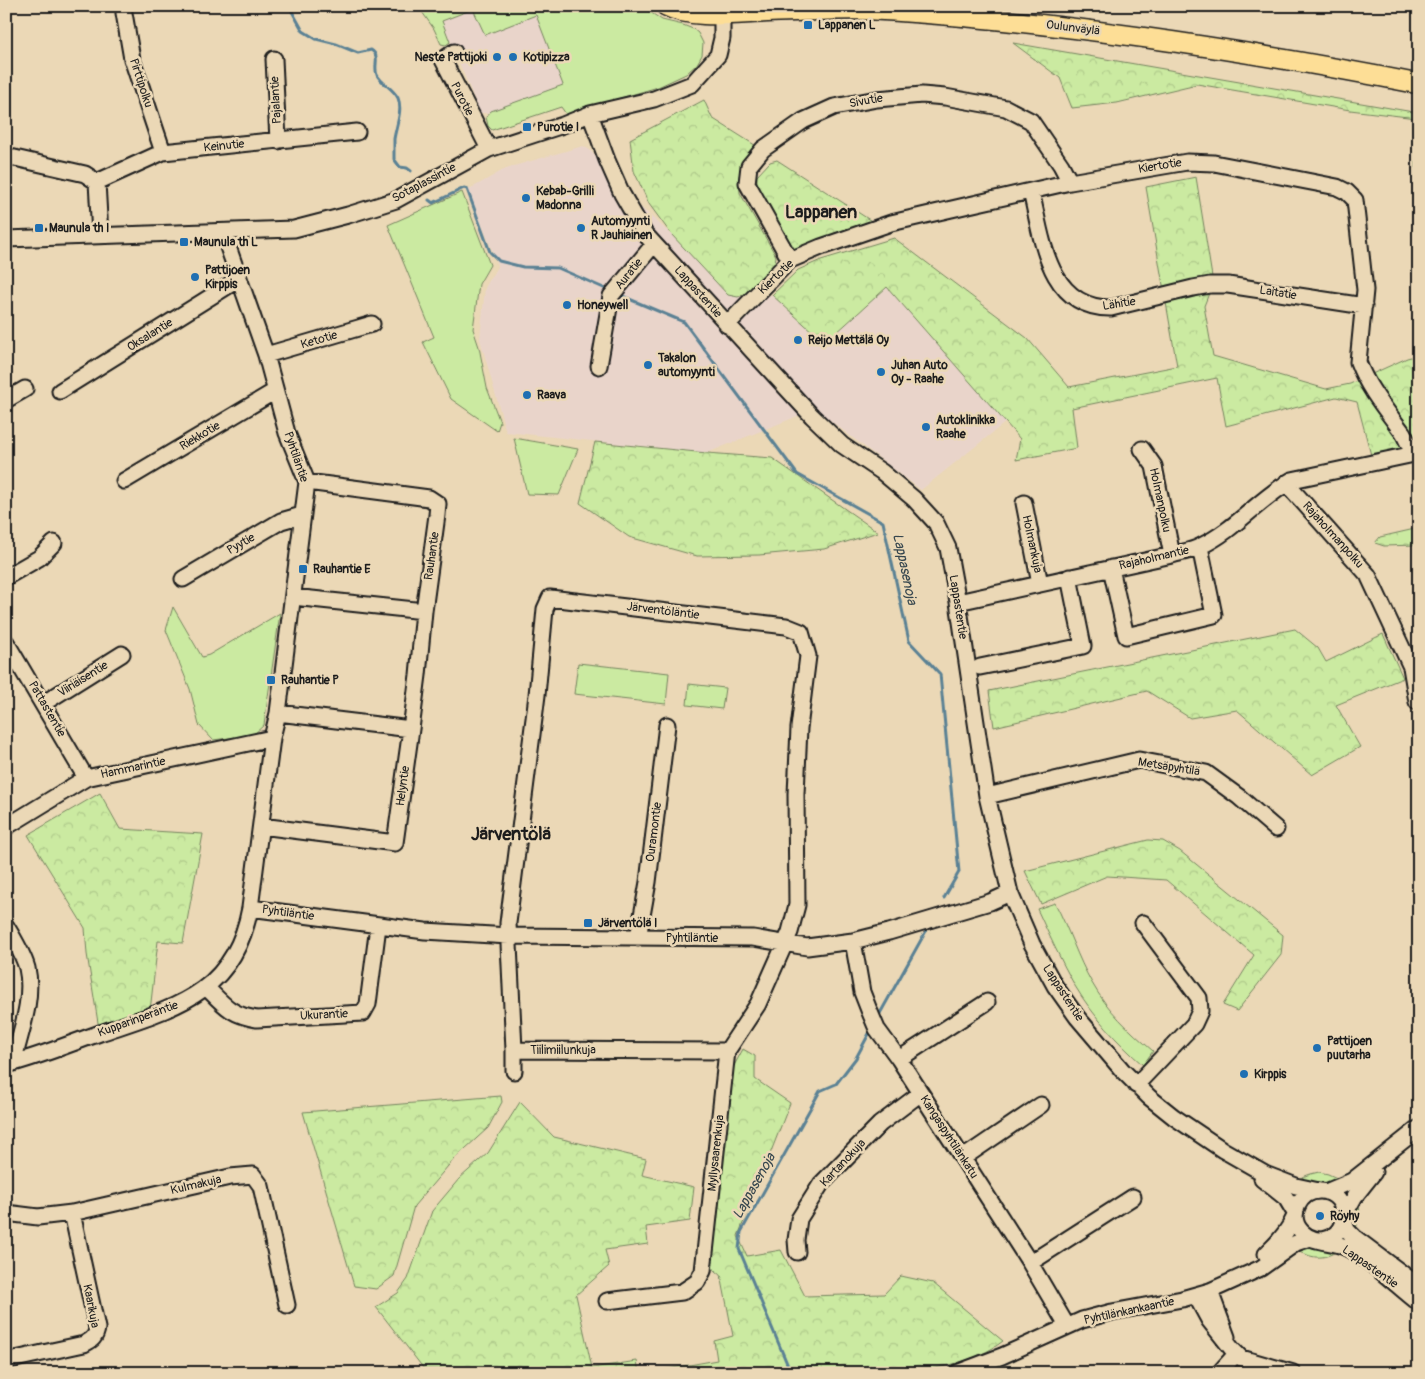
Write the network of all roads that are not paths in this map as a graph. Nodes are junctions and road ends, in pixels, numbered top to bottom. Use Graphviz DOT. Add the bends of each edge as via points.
graph roads {
  1 [pos="666,6"];
  2 [pos="124,13"];
  3 [pos="722,14"];
  4 [pos="454,52"];
  5 [pos="274,60"];
  6 [pos="1419,84"];
  7 [pos="590,114"];
  8 [pos="357,132"];
  9 [pos="278,141"];
  10 [pos="489,149"];
  11 [pos="163,152"];
  12 [pos="6,156"];
  13 [pos="97,182"];
  14 [pos="1070,182"];
  15 [pos="1031,191"];
  16 [pos="227,232"];
  17 [pos="100,235"];
  18 [pos="6,239"];
  19 [pos="654,244"];
  20 [pos="790,260"];
  21 [pos="240,279"];
  22 [pos="1193,288"];
  23 [pos="1364,306"];
  24 [pos="372,324"];
  25 [pos="727,325"];
  26 [pos="266,355"];
  27 [pos="599,366"];
  28 [pos="25,389"];
  29 [pos="60,391"];
  30 [pos="275,391"];
  31 [pos="6,400"];
  32 [pos="1142,449"];
  33 [pos="1416,454"];
  34 [pos="124,481"];
  35 [pos="306,482"];
  36 [pos="1286,483"];
  37 [pos="1024,504"];
  38 [pos="302,515"];
  39 [pos="54,543"];
  40 [pos="1200,547"];
  41 [pos="1172,555"];
  42 [pos="1111,568"];
  43 [pos="6,577"];
  44 [pos="1069,577"];
  45 [pos="183,579"];
  46 [pos="1040,584"];
  47 [pos="293,597"];
  48 [pos="958,602"];
  49 [pos="424,611"];
  50 [pos="6,642"];
  51 [pos="122,654"];
  52 [pos="980,667"];
  53 [pos="1417,702"];
  54 [pos="44,703"];
  55 [pos="278,712"];
  56 [pos="668,725"];
  57 [pos="411,729"];
  58 [pos="272,738"];
  59 [pos="86,778"];
  60 [pos="987,796"];
  61 [pos="261,826"];
  62 [pos="6,827"];
  63 [pos="1276,829"];
  64 [pos="1010,893"];
  65 [pos="250,908"];
  66 [pos="1143,924"];
  67 [pos="6,926"];
  68 [pos="378,926"];
  69 [pos="509,936"];
  70 [pos="638,938"];
  71 [pos="853,940"];
  72 [pos="785,944"];
  73 [pos="206,987"];
  74 [pos="987,1002"];
  75 [pos="514,1050"];
  76 [pos="727,1051"];
  77 [pos="899,1059"];
  78 [pos="10,1064"];
  79 [pos="514,1071"];
  80 [pos="1136,1085"];
  81 [pos="920,1093"];
  82 [pos="1041,1104"];
  83 [pos="1419,1128"];
  84 [pos="1223,1150"];
  85 [pos="1390,1152"];
  86 [pos="963,1158"];
  87 [pos="1322,1192"];
  88 [pos="1133,1197"];
  89 [pos="6,1213"];
  90 [pos="72,1213"];
  91 [pos="1295,1214"];
  92 [pos="1344,1218"];
  93 [pos="1314,1239"];
  94 [pos="797,1252"];
  95 [pos="1030,1263"];
  96 [pos="1245,1274"];
  97 [pos="1419,1286"];
  98 [pos="1203,1293"];
  99 [pos="607,1302"];
  100 [pos="1419,1303"];
  101 [pos="287,1305"];
  102 [pos="1067,1326"];
  103 [pos="1232,1349"];
  104 [pos="6,1361"];
  105 [pos="958,1373"];
  106 [pos="1218,1373"];
  107 [pos="1294,1373"];
  1 -- 3 [label="main road, Oulunväylä" via="686,13"];
  2 -- 11 [label="street, Pirttipolku" via="132,59"];
  3 -- 6 [label="main road, Oulunväylä" via="891,11 1062,26 1238,52"];
  3 -- 7 [label="street, Sotaplassintie" via="718,54 692,84 654,99"];
  4 -- 10 [label="street, Purotie" via="443,60"];
  5 -- 9 [label="street, Pajalantie"];
  7 -- 10 [label="street, Sotaplassintie"];
  7 -- 19 [label="street, Lappastentie" via="622,194"];
  8 -- 9 [label="street, Keinutie"];
  9 -- 11 [label="street, Keinutie"];
  10 -- 16 [label="street, Sotaplassintie" via="396,200 294,229"];
  11 -- 13 [label="street, Keinutie"];
  12 -- 13 [label="street" via="85,174"];
  13 -- 17 [label="street"];
  14 -- 15 [label="street, Kiertotie"];
  14 -- 20 [label="street, Sivutie" via="1031,121 1006,108 922,95 834,107 804,121 763,150 749,166 747,183"];
  14 -- 23 [label="street, Kiertotie" via="1200,161 1338,188 1355,200"];
  15 -- 20 [label="street, Kiertotie" via="891,223"];
  15 -- 22 [label="street, Lähitie" via="1046,256 1056,278 1074,298 1086,305 1111,308"];
  16 -- 17 [label="street, Sotaplassintie"];
  16 -- 21 [label="street, Pyhtiläntie" via="227,244"];
  17 -- 18 [label="street, Sotaplassintie"];
  19 -- 25 [label="street, Lappastentie"];
  19 -- 27 [label="street, Auratie" via="611,296"];
  20 -- 25 [label="street, Kiertotie"];
  21 -- 26 [label="street, Pyhtiläntie"];
  21 -- 29 [label="street, Oksalantie"];
  22 -- 23 [label="street, Laitatie" via="1228,285"];
  23 -- 33 [label="street, Kiertotie" via="1358,362 1361,371"];
  24 -- 26 [label="street, Ketotie"];
  25 -- 48 [label="street, Lappastentie" via="842,445 882,472 936,523 948,548"];
  26 -- 30 [label="street, Pyhtiläntie"];
  28 -- 31 [label="street"];
  30 -- 34 [label="street, Riekkotie"];
  30 -- 35 [label="street, Pyhtiläntie"];
  32 -- 41 [label="street, Holmanpolku" via="1154,466"];
  33 -- 36 [label="street, Rajaholmantie" via="1299,477"];
  35 -- 38 [label="street, Pyhtiläntie"];
  35 -- 49 [label="street, Rauhantie" via="430,498 438,504"];
  36 -- 40 [label="street, Rajaholmantie" via="1230,528"];
  36 -- 53 [label="street, Rajaholmanpolku" via="1368,575 1411,667"];
  37 -- 46 [label="street, Holmankuja"];
  38 -- 45 [label="street, Pyytie" via="281,521"];
  38 -- 47 [label="street, Pyhtiläntie"];
  39 -- 43 [label="street" via="39,558"];
  40 -- 41 [label="street, Rajaholmantie"];
  40 -- 42 [label="street" via="1214,615 1126,636"];
  41 -- 42 [label="street, Rajaholmantie"];
  42 -- 44 [label="street, Rajaholmantie"];
  44 -- 46 [label="street, Rajaholmantie"];
  44 -- 52 [label="street" via="1083,646"];
  46 -- 48 [label="street, Rajaholmantie"];
  47 -- 49 [label="street"];
  47 -- 55 [label="street, Pyhtiläntie"];
  48 -- 60 [label="street, Lappastentie"];
  49 -- 57 [label="street"];
  50 -- 54 [label="street, Pattastentie"];
  51 -- 54 [label="street, Viiriäisentie"];
  54 -- 59 [label="street, Pattastentie"];
  55 -- 57 [label="street"];
  55 -- 58 [label="street, Pyhtiläntie"];
  56 -- 70 [label="street, Ouramontie"];
  57 -- 61 [label="street, Helyntie" via="395,843"];
  58 -- 59 [label="street, Hammarintie"];
  58 -- 61 [label="street, Pyhtiläntie"];
  59 -- 62 [label="street, Hammarintie"];
  60 -- 63 [label="street, Metsäpyhtilä" via="1139,760 1206,773"];
  60 -- 64 [label="street, Lappastentie"];
  61 -- 65 [label="street, Pyhtiläntie"];
  64 -- 71 [label="street, Pyhtiläntie" via="990,902"];
  64 -- 80 [label="street, Lappastentie" via="1055,986 1099,1045"];
  65 -- 68 [label="street, Pyhtiläntie"];
  65 -- 73 [label="street, Kupparinperäntie" via="246,928 234,956"];
  66 -- 80 [label="street" via="1199,998 1200,1011 1194,1024"];
  67 -- 78 [label="street" via="26,966 30,985"];
  68 -- 69 [label="street, Pyhtiläntie"];
  68 -- 73 [label="street, Ukurantie" via="368,1004 363,1013 257,1019 232,1012"];
  69 -- 70 [label="street, Pyhtiläntie"];
  69 -- 72 [label="street, Järventöläntie" via="545,609 550,598 786,626 802,632 808,656 798,728 797,905"];
  69 -- 75 [label="street, Tiilimiilunkuja"];
  70 -- 72 [label="street, Pyhtiläntie" via="753,938"];
  71 -- 72 [label="street, Pyhtiläntie" via="807,947"];
  71 -- 77 [label="street, Kangaspyhtilänkatu" via="868,1010"];
  72 -- 76 [label="street, Myllysaarenkuja" via="758,1004"];
  73 -- 78 [label="street, Kupparinperäntie" via="182,1003 150,1016"];
  74 -- 77 [label="street"];
  75 -- 76 [label="street, Tiilimiilunkuja"];
  75 -- 79 [label="street"];
  76 -- 99 [label="street, Myllysaarenkuja" via="703,1271 697,1282 682,1292"];
  77 -- 81 [label="street, Kangaspyhtilänkatu"];
  80 -- 84 [label="street, Lappastentie" via="1174,1117"];
  81 -- 86 [label="street, Kangaspyhtilänkatu"];
  81 -- 94 [label="street, Kartanokuja" via="880,1124 821,1184 799,1219"];
  82 -- 86 [label="street"];
  83 -- 85 [label="street"];
  84 -- 87 [label="street, Lappastentie" via="1279,1180"];
  84 -- 91 [label="street, Lappastentie" via="1279,1191"];
  85 -- 87 [label="street" via="1352,1181"];
  85 -- 92 [label="street" via="1355,1196"];
  86 -- 95 [label="street, Kangaspyhtilänkatu"];
  87 -- 91 [label="street" via="1305,1196"];
  87 -- 92 [label="street" via="1339,1201"];
  88 -- 95 [label="street"];
  89 -- 90 [label="street, Kulmakuja" via="38,1216"];
  90 -- 101 [label="street, Kulmakuja" via="230,1177 253,1175 261,1186"];
  90 -- 104 [label="street, Kaarikuja" via="96,1334 84,1344"];
  91 -- 93 [label="street" via="1300,1230"];
  91 -- 96 [label="street, Pyhtilänkankaantie" via="1281,1240"];
  92 -- 93 [label="street" via="1336,1234 1327,1239"];
  92 -- 97 [label="street, Lappastentie" via="1347,1230 1354,1237"];
  93 -- 96 [label="street, Pyhtilänkankaantie" via="1296,1243 1261,1268"];
  93 -- 100 [label="street, Lappastentie" via="1347,1248"];
  95 -- 102 [label="street, Kangaspyhtilänkatu"];
  96 -- 98 [label="street, Pyhtilänkankaantie"];
  98 -- 102 [label="street, Pyhtilänkankaantie" via="1098,1315"];
  98 -- 103 [label="street" via="1209,1320"];
  102 -- 105 [label="street, Pyhtilänkankaantie"];
  103 -- 106 [label="street"];
  103 -- 107 [label="street" via="1246,1361"];
}
